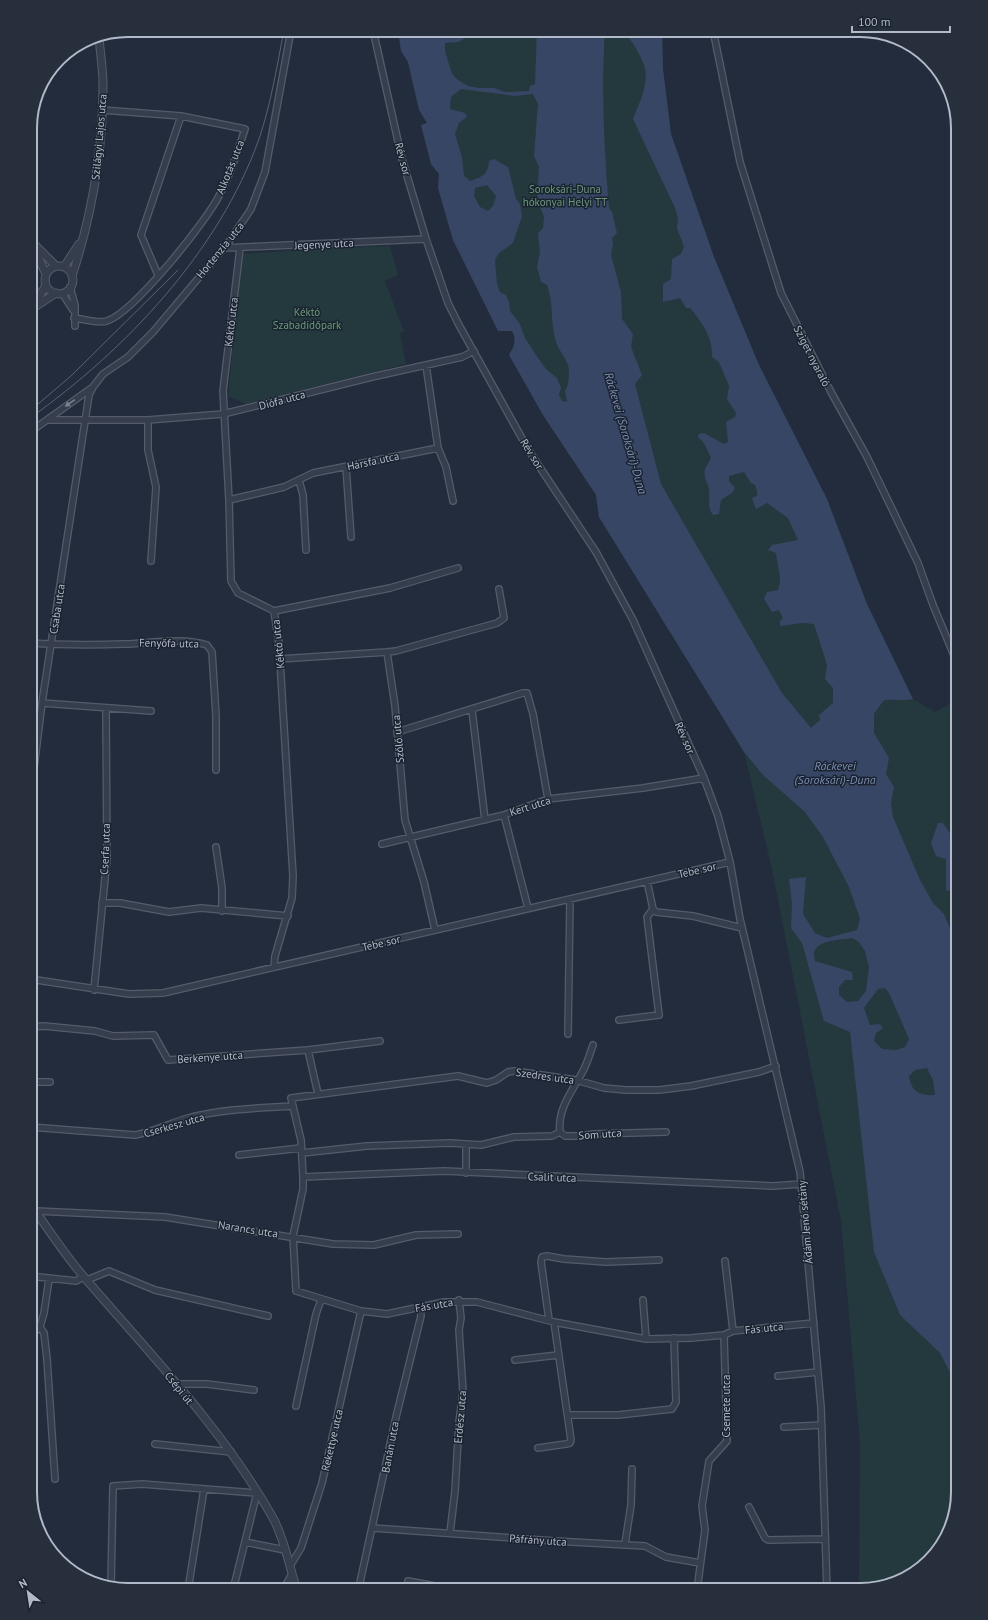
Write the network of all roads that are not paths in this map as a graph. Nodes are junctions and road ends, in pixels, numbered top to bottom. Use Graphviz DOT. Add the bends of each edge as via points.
graph roads {
  1 [pos="289,37"];
  2 [pos="375,37"];
  3 [pos="714,37"];
  4 [pos="99,42"];
  5 [pos="102,110"];
  6 [pos="181,116"];
  7 [pos="83,237"];
  8 [pos="426,239"];
  9 [pos="37,247"];
  10 [pos="223,248"];
  11 [pos="240,248"];
  12 [pos="37,254"];
  13 [pos="56,266"];
  14 [pos="64,268"];
  15 [pos="46,274"];
  16 [pos="158,275"];
  17 [pos="72,276"];
  18 [pos="46,285"];
  19 [pos="70,287"];
  20 [pos="59,293"];
  21 [pos="37,300"];
  22 [pos="37,306"];
  23 [pos="74,315"];
  24 [pos="75,326"];
  25 [pos="474,351"];
  26 [pos="426,365"];
  27 [pos="93,387"];
  28 [pos="223,414"];
  29 [pos="86,419"];
  30 [pos="47,420"];
  31 [pos="148,420"];
  32 [pos="37,427"];
  33 [pos="438,448"];
  34 [pos="346,467"];
  35 [pos="299,480"];
  36 [pos="229,500"];
  37 [pos="453,501"];
  38 [pos="351,537"];
  39 [pos="306,550"];
  40 [pos="151,561"];
  41 [pos="458,568"];
  42 [pos="499,589"];
  43 [pos="274,611"];
  44 [pos="37,643"];
  45 [pos="51,644"];
  46 [pos="951,647"];
  47 [pos="387,652"];
  48 [pos="280,659"];
  49 [pos="42,703"];
  50 [pos="106,708"];
  51 [pos="472,710"];
  52 [pos="151,711"];
  53 [pos="397,732"];
  54 [pos="37,743"];
  55 [pos="216,770"];
  56 [pos="704,778"];
  57 [pos="548,799"];
  58 [pos="504,815"];
  59 [pos="485,820"];
  60 [pos="409,837"];
  61 [pos="382,844"];
  62 [pos="216,847"];
  63 [pos="730,862"];
  64 [pos="647,881"];
  65 [pos="570,900"];
  66 [pos="102,903"];
  67 [pos="528,908"];
  68 [pos="653,909"];
  69 [pos="222,911"];
  70 [pos="288,916"];
  71 [pos="742,928"];
  72 [pos="435,930"];
  73 [pos="274,967"];
  74 [pos="37,980"];
  75 [pos="94,990"];
  76 [pos="619,1020"];
  77 [pos="37,1026"];
  78 [pos="568,1034"];
  79 [pos="380,1041"];
  80 [pos="593,1045"];
  81 [pos="308,1050"];
  82 [pos="776,1066"];
  83 [pos="576,1080"];
  84 [pos="37,1082"];
  85 [pos="50,1082"];
  86 [pos="318,1094"];
  87 [pos="291,1098"];
  88 [pos="293,1106"];
  89 [pos="37,1128"];
  90 [pos="560,1132"];
  91 [pos="666,1132"];
  92 [pos="466,1144"];
  93 [pos="302,1151"];
  94 [pos="239,1155"];
  95 [pos="466,1173"];
  96 [pos="303,1177"];
  97 [pos="801,1184"];
  98 [pos="37,1211"];
  99 [pos="37,1212"];
  100 [pos="458,1234"];
  101 [pos="292,1236"];
  102 [pos="659,1260"];
  103 [pos="725,1261"];
  104 [pos="37,1277"];
  105 [pos="85,1278"];
  106 [pos="50,1279"];
  107 [pos="321,1300"];
  108 [pos="459,1300"];
  109 [pos="643,1300"];
  110 [pos="420,1307"];
  111 [pos="361,1311"];
  112 [pos="268,1316"];
  113 [pos="551,1321"];
  114 [pos="814,1323"];
  115 [pos="40,1327"];
  116 [pos="37,1330"];
  117 [pos="733,1331"];
  118 [pos="724,1335"];
  119 [pos="674,1338"];
  120 [pos="646,1339"];
  121 [pos="558,1355"];
  122 [pos="515,1360"];
  123 [pos="818,1372"];
  124 [pos="778,1376"];
  125 [pos="176,1384"];
  126 [pos="254,1390"];
  127 [pos="296,1406"];
  128 [pos="568,1415"];
  129 [pos="822,1425"];
  130 [pos="784,1426"];
  131 [pos="155,1444"];
  132 [pos="538,1448"];
  133 [pos="231,1452"];
  134 [pos="632,1469"];
  135 [pos="55,1479"];
  136 [pos="204,1489"];
  137 [pos="257,1493"];
  138 [pos="749,1507"];
  139 [pos="373,1528"];
  140 [pos="450,1533"];
  141 [pos="825,1540"];
  142 [pos="245,1542"];
  143 [pos="625,1544"];
  144 [pos="285,1550"];
  145 [pos="700,1563"];
  146 [pos="290,1566"];
  147 [pos="292,1574"];
  148 [pos="408,1580"];
  149 [pos="111,1581"];
  150 [pos="189,1583"];
  151 [pos="236,1583"];
  152 [pos="287,1583"];
  153 [pos="295,1583"];
  154 [pos="360,1583"];
  155 [pos="420,1583"];
  156 [pos="698,1583"];
  157 [pos="827,1583"];
  1 -- 10 [label="street, Hortenzia utca" via="265,172 251,209"];
  2 -- 8 [label="street, Rév sor" via="402,159"];
  3 -- 46 [label="street, Sziget nyaraló" via="740,162 781,294 867,457 918,563"];
  4 -- 5 [label="street, Szilágyi Lajos utca" via="103,83"];
  5 -- 6 [label="street, Alkotás utca"];
  5 -- 7 [label="street, Szilágyi Lajos utca" via="95,186"];
  6 -- 16 [label="street" via="141,234"];
  6 -- 16 [label="street, Alkotás utca" via="245,129 220,195 200,226"];
  7 -- 14 [label="street, Szilágyi Lajos utca"];
  7 -- 17 [label="street, Szilágyi Lajos utca"];
  8 -- 11 [label="street, Jegenye utca"];
  8 -- 25 [label="street, Rév sor" via="448,303"];
  9 -- 13 [label="street"];
  10 -- 11 [label="street, Jegenye utca"];
  10 -- 27 [label="street, Hortenzia utca" via="149,336 128,357 103,374"];
  11 -- 28 [label="street, Kéktó utca" via="223,391"];
  12 -- 15 [label="street"];
  13 -- 14 [label="street"];
  13 -- 15 [label="street"];
  14 -- 17 [label="street"];
  15 -- 18 [label="street"];
  16 -- 23 [label="street, Alkotás utca" via="112,319 100,321"];
  17 -- 19 [label="street"];
  18 -- 20 [label="street" via="48,289"];
  18 -- 21 [label="street"];
  19 -- 20 [label="street"];
  19 -- 23 [label="street" via="75,305"];
  20 -- 22 [label="street"];
  20 -- 23 [label="street"];
  23 -- 24 [label="street"];
  25 -- 26 [label="street, Diófa utca" via="462,357"];
  25 -- 56 [label="street, Rév sor" via="529,451 596,552 633,620"];
  26 -- 28 [label="street, Diófa utca"];
  26 -- 33 [label="street"];
  27 -- 29 [label="street, Csaba utca"];
  27 -- 30 [label="street, one-way"];
  28 -- 31 [label="street, Diófa utca"];
  28 -- 36 [label="street, Kéktó utca"];
  29 -- 30 [label="street, Diófa utca"];
  29 -- 31 [label="street, Diófa utca"];
  29 -- 45 [label="street, Csaba utca"];
  30 -- 32 [label="street"];
  31 -- 40 [label="street" via="148,450 156,487"];
  33 -- 34 [label="street, Hársfa utca"];
  33 -- 37 [label="street" via="446,467"];
  34 -- 35 [label="street, Hársfa utca" via="313,473"];
  34 -- 38 [label="street"];
  35 -- 36 [label="street, Hársfa utca" via="284,487"];
  35 -- 39 [label="street" via="304,495"];
  36 -- 43 [label="street, Kéktó utca" via="233,588 244,597"];
  41 -- 43 [label="street" via="390,588"];
  42 -- 47 [label="street" via="504,618 497,623 404,650"];
  43 -- 48 [label="street, Kéktó utca"];
  44 -- 45 [label="street"];
  45 -- 49 [label="street, Csaba utca"];
  45 -- 55 [label="street, Fenyőfa utca" via="127,644 146,641 208,645 212,652"];
  47 -- 48 [label="street"];
  47 -- 53 [label="street, Szőlő utca"];
  48 -- 70 [label="street, Kéktó utca" via="293,858 292,898"];
  49 -- 50 [label="street"];
  49 -- 54 [label="street, Csaba utca"];
  50 -- 52 [label="street"];
  50 -- 66 [label="street, Cserfa utca" via="107,839"];
  51 -- 53 [label="street"];
  51 -- 57 [label="street" via="527,693"];
  51 -- 59 [label="street"];
  53 -- 60 [label="street, Szőlő utca" via="402,800"];
  56 -- 57 [label="street, Kert utca"];
  56 -- 63 [label="street, Rév sor" via="718,816"];
  57 -- 58 [label="street, Kert utca"];
  58 -- 59 [label="street, Kert utca"];
  58 -- 67 [label="street"];
  59 -- 60 [label="street, Kert utca"];
  60 -- 61 [label="street, Kert utca"];
  60 -- 72 [label="street, Szőlő utca" via="421,869"];
  62 -- 69 [label="street" via="222,888"];
  63 -- 64 [label="street, Tebe sor"];
  63 -- 71 [label="street, Ádám Jenő sétány"];
  64 -- 65 [label="street, Tebe sor"];
  64 -- 68 [label="street"];
  65 -- 67 [label="street, Tebe sor"];
  65 -- 78 [label="street"];
  66 -- 69 [label="street" via="120,903 169,912 201,908"];
  66 -- 75 [label="street, Cserfa utca"];
  67 -- 72 [label="street, Tebe sor"];
  68 -- 71 [label="street" via="656,912 686,915"];
  68 -- 76 [label="street" via="647,917 659,1015"];
  69 -- 70 [label="street"];
  70 -- 73 [label="street, Kéktó utca"];
  71 -- 82 [label="street, Ádám Jenő sétány"];
  72 -- 73 [label="street, Tebe sor"];
  73 -- 75 [label="street, Tebe sor" via="163,993 129,994"];
  74 -- 75 [label="street, Tebe sor"];
  77 -- 81 [label="street, Berkenye utca" via="113,1036 154,1035 168,1060"];
  79 -- 81 [label="street, Berkenye utca"];
  80 -- 83 [label="street" via="584,1069"];
  81 -- 86 [label="street"];
  82 -- 83 [label="street, Szedres utca" via="691,1086 659,1090 612,1089"];
  82 -- 97 [label="street, Ádám Jenő sétány"];
  83 -- 86 [label="street, Szedres utca" via="514,1071 487,1083 458,1076"];
  83 -- 90 [label="street" via="559,1117"];
  84 -- 85 [label="street"];
  86 -- 87 [label="street, Szedres utca"];
  87 -- 88 [label="street, Fás utca"];
  88 -- 89 [label="street, Cserkesz utca" via="231,1111 190,1118 135,1135"];
  88 -- 93 [label="street, Fás utca"];
  90 -- 91 [label="street, Som utca" via="565,1136"];
  90 -- 92 [label="street, Som utca" via="552,1136 514,1137 481,1145"];
  92 -- 93 [label="street, Som utca" via="367,1146"];
  92 -- 95 [label="street"];
  93 -- 94 [label="street, Som utca"];
  93 -- 96 [label="street, Fás utca"];
  95 -- 96 [label="street, Csalit utca" via="444,1171"];
  95 -- 97 [label="street, Csalit utca" via="773,1186"];
  96 -- 101 [label="street, Fás utca" via="303,1189"];
  97 -- 114 [label="street, Ádám Jenő sétány"];
  98 -- 101 [label="street, Narancs utca" via="165,1217"];
  99 -- 105 [label="street, Csépi út"];
  100 -- 101 [label="street, Narancs utca" via="416,1235 374,1245 333,1244"];
  101 -- 107 [label="street, Fás utca" via="296,1292"];
  102 -- 113 [label="street" via="606,1262 542,1257"];
  103 -- 117 [label="street"];
  104 -- 106 [label="street"];
  105 -- 106 [label="street" via="76,1281"];
  105 -- 112 [label="street" via="109,1271 155,1290"];
  105 -- 125 [label="street, Csépi út"];
  106 -- 115 [label="street"];
  107 -- 111 [label="street, Fás utca"];
  107 -- 127 [label="street"];
  108 -- 110 [label="street, Fás utca"];
  108 -- 113 [label="street, Fás utca" via="477,1302"];
  108 -- 140 [label="street, Erdész utca" via="463,1392"];
  109 -- 120 [label="street"];
  110 -- 111 [label="street, Fás utca" via="387,1314"];
  110 -- 139 [label="street, Banán utca" via="421,1316 396,1417"];
  111 -- 146 [label="street, Rekettye utca" via="322,1483 301,1548"];
  113 -- 120 [label="street, Fás utca"];
  113 -- 121 [label="street"];
  114 -- 117 [label="street, Fás utca"];
  114 -- 123 [label="street, Ádám Jenő sétány"];
  115 -- 116 [label="street"];
  115 -- 135 [label="street" via="44,1333 47,1359"];
  117 -- 118 [label="street, Fás utca"];
  118 -- 119 [label="street, Fás utca"];
  118 -- 145 [label="street, Csemete utca" via="727,1441 709,1461 702,1506 705,1530"];
  119 -- 120 [label="street, Fás utca"];
  119 -- 128 [label="street" via="676,1402 672,1409 618,1415"];
  121 -- 122 [label="street"];
  121 -- 128 [label="street"];
  123 -- 124 [label="street"];
  123 -- 129 [label="street, Ádám Jenő sétány"];
  125 -- 126 [label="street"];
  125 -- 133 [label="street, Csépi út"];
  128 -- 132 [label="street" via="571,1440 566,1444"];
  129 -- 130 [label="street"];
  129 -- 141 [label="street, Ádám Jenő sétány"];
  131 -- 133 [label="street"];
  133 -- 137 [label="street, Csépi út"];
  134 -- 143 [label="street" via="631,1505"];
  136 -- 137 [label="street"];
  136 -- 149 [label="street" via="142,1484 113,1486"];
  136 -- 150 [label="street"];
  137 -- 142 [label="street"];
  137 -- 144 [label="street, Csépi út" via="273,1520"];
  138 -- 141 [label="street" via="768,1540"];
  139 -- 140 [label="street, Páfrány utca"];
  139 -- 154 [label="street, Banán utca"];
  140 -- 143 [label="street, Páfrány utca"];
  141 -- 157 [label="street, Ádám Jenő sétány"];
  142 -- 144 [label="street"];
  142 -- 151 [label="street"];
  143 -- 145 [label="street, Páfrány utca" via="645,1546 666,1557"];
  144 -- 146 [label="street, Csépi út"];
  145 -- 156 [label="street, Csemete utca"];
  146 -- 147 [label="street, Csépi út"];
  147 -- 152 [label="street"];
  147 -- 153 [label="street, Csépi út"];
  148 -- 155 [label="street"];
}
